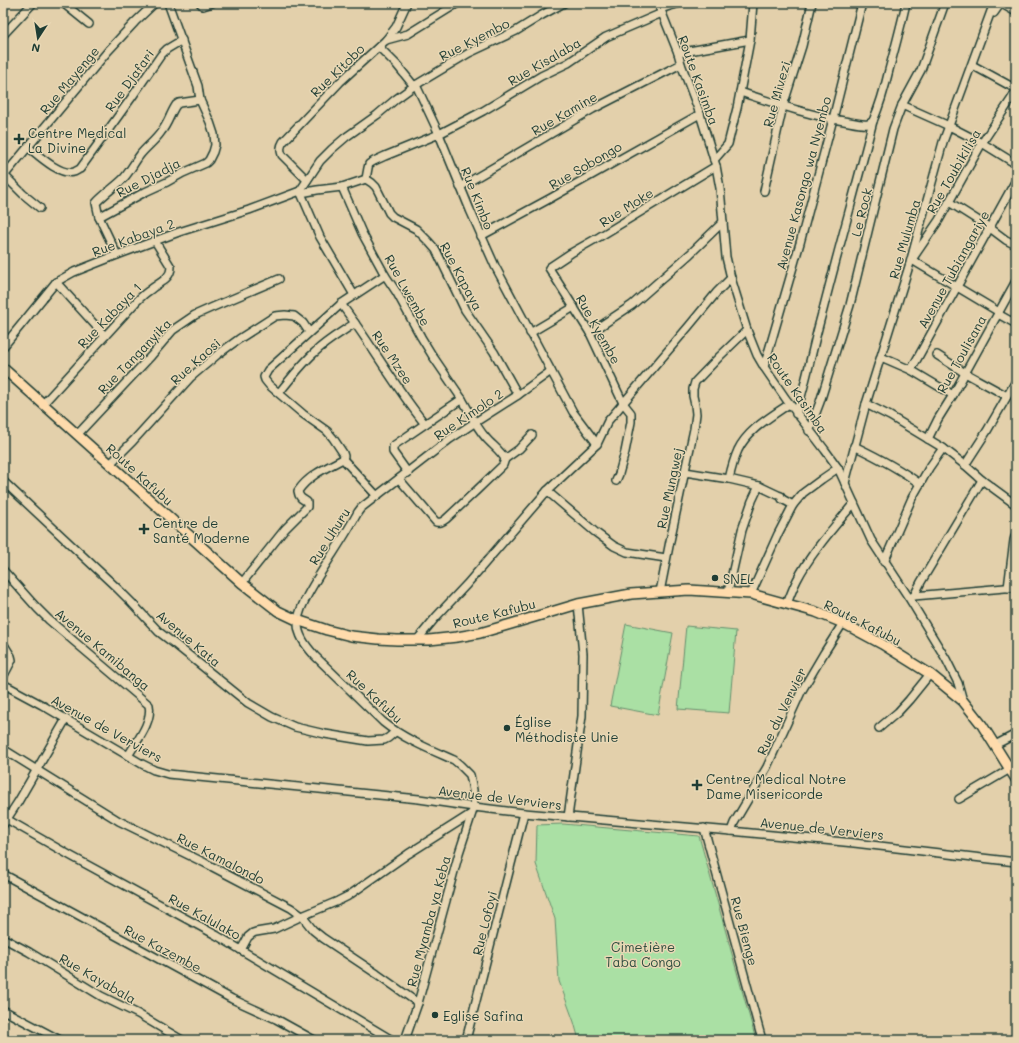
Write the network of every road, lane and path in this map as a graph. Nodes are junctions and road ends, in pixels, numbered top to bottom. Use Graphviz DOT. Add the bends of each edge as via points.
graph roads {
  1 [pos="32,3"];
  2 [pos="62,3"];
  3 [pos="155,3"];
  4 [pos="168,3"];
  5 [pos="200,3"];
  6 [pos="212,3"];
  7 [pos="407,3"];
  8 [pos="458,3"];
  9 [pos="564,3"];
  10 [pos="680,3"];
  11 [pos="753,3"];
  12 [pos="812,3"];
  13 [pos="862,3"];
  14 [pos="906,3"];
  15 [pos="945,3"];
  16 [pos="994,3"];
  17 [pos="1001,3"];
  18 [pos="660,8"];
  19 [pos="1016,12"];
  20 [pos="989,20"];
  21 [pos="89,24"];
  22 [pos="3,35"];
  23 [pos="182,40"];
  24 [pos="386,40"];
  25 [pos="750,40"];
  26 [pos="379,47"];
  27 [pos="678,53"];
  28 [pos="681,64"];
  29 [pos="972,65"];
  30 [pos="415,86"];
  31 [pos="1016,90"];
  32 [pos="740,92"];
  33 [pos="200,100"];
  34 [pos="902,105"];
  35 [pos="783,106"];
  36 [pos="700,114"];
  37 [pos="833,119"];
  38 [pos="873,121"];
  39 [pos="949,126"];
  40 [pos="439,134"];
  41 [pos="982,143"];
  42 [pos="28,147"];
  43 [pos="715,163"];
  44 [pos="1016,164"];
  45 [pos="4,176"];
  46 [pos="366,179"];
  47 [pos="307,180"];
  48 [pos="1016,180"];
  49 [pos="342,187"];
  50 [pos="460,187"];
  51 [pos="764,191"];
  52 [pos="301,192"];
  53 [pos="949,202"];
  54 [pos="40,208"];
  55 [pos="99,217"];
  56 [pos="724,222"];
  57 [pos="990,228"];
  58 [pos="481,236"];
  59 [pos="154,241"];
  60 [pos="1016,245"];
  61 [pos="117,255"];
  62 [pos="911,261"];
  63 [pos="549,268"];
  64 [pos="385,275"];
  65 [pos="731,278"];
  66 [pos="279,279"];
  67 [pos="56,282"];
  68 [pos="1016,282"];
  69 [pos="957,287"];
  70 [pos="354,295"];
  71 [pos="341,304"];
  72 [pos="574,307"];
  73 [pos="998,313"];
  74 [pos="355,323"];
  75 [pos="1016,324"];
  76 [pos="747,330"];
  77 [pos="309,332"];
  78 [pos="530,333"];
  79 [pos="590,333"];
  80 [pos="105,336"];
  81 [pos="3,347"];
  82 [pos="937,355"];
  83 [pos="881,357"];
  84 [pos="764,367"];
  85 [pos="3,368"];
  86 [pos="911,370"];
  87 [pos="551,371"];
  88 [pos="965,373"];
  89 [pos="1016,381"];
  90 [pos="279,393"];
  91 [pos="518,395"];
  92 [pos="953,395"];
  93 [pos="1007,396"];
  94 [pos="462,399"];
  95 [pos="623,403"];
  96 [pos="43,404"];
  97 [pos="789,404"];
  98 [pos="866,404"];
  99 [pos="796,414"];
  100 [pos="474,423"];
  101 [pos="425,424"];
  102 [pos="809,431"];
  103 [pos="77,435"];
  104 [pos="532,435"];
  105 [pos="928,439"];
  106 [pos="597,444"];
  107 [pos="854,446"];
  108 [pos="943,448"];
  109 [pos="343,459"];
  110 [pos="505,459"];
  111 [pos="110,464"];
  112 [pos="965,465"];
  113 [pos="838,468"];
  114 [pos="408,472"];
  115 [pos="685,472"];
  116 [pos="399,479"];
  117 [pos="729,480"];
  118 [pos="982,480"];
  119 [pos="3,481"];
  120 [pos="616,481"];
  121 [pos="844,483"];
  122 [pos="920,484"];
  123 [pos="759,486"];
  124 [pos="547,491"];
  125 [pos="377,496"];
  126 [pos="854,503"];
  127 [pos="793,506"];
  128 [pos="1016,506"];
  129 [pos="1016,533"];
  130 [pos="666,558"];
  131 [pos="884,562"];
  132 [pos="3,570"];
  133 [pos="242,584"];
  134 [pos="1012,588"];
  135 [pos="660,592"];
  136 [pos="728,592"];
  137 [pos="750,594"];
  138 [pos="912,597"];
  139 [pos="578,604"];
  140 [pos="787,604"];
  141 [pos="298,620"];
  142 [pos="843,623"];
  143 [pos="417,640"];
  144 [pos="3,643"];
  145 [pos="930,674"];
  146 [pos="3,677"];
  147 [pos="3,684"];
  148 [pos="963,701"];
  149 [pos="66,719"];
  150 [pos="879,728"];
  151 [pos="395,732"];
  152 [pos="1016,734"];
  153 [pos="995,745"];
  154 [pos="3,749"];
  155 [pos="128,756"];
  156 [pos="1010,769"];
  157 [pos="36,770"];
  158 [pos="1016,779"];
  159 [pos="959,799"];
  160 [pos="472,811"];
  161 [pos="524,813"];
  162 [pos="568,817"];
  163 [pos="4,820"];
  164 [pos="704,828"];
  165 [pos="731,831"];
  166 [pos="1016,862"];
  167 [pos="3,874"];
  168 [pos="302,916"];
  169 [pos="3,938"];
  170 [pos="241,950"];
  171 [pos="418,1003"];
  172 [pos="3,1010"];
  173 [pos="60,1040"];
  174 [pos="182,1040"];
  175 [pos="314,1040"];
  176 [pos="392,1040"];
  177 [pos="405,1040"];
  178 [pos="466,1040"];
  179 [pos="762,1040"];
  1 -- 22 [label="street"];
  2 -- 21 [label="street"];
  3 -- 42 [label="street, Rue Mayenge" via="108,51"];
  4 -- 23 [label="street"];
  5 -- 6 [label="street" via="203,6"];
  7 -- 24 [label="street" via="396,27"];
  8 -- 24 [label="street, Rue Kitobo" via="408,34"];
  9 -- 30 [label="street, Rue Kyembo" via="516,31 469,53"];
  10 -- 18 [label="street, Rue Kisalaba"];
  11 -- 25 [label="street, Rue Moke"];
  12 -- 35 [label="street, Rue Mivezi" via="802,46"];
  13 -- 37 [label="street, Avenue Kasongo wa Nyembo"];
  14 -- 38 [label="street" via="879,108"];
  15 -- 34 [label="street, Le Rock" via="921,70"];
  16 -- 20 [label="street, Rue Mulumba"];
  17 -- 19 [label="street"];
  17 -- 20 [label="street"];
  18 -- 27 [label="street, Route Kasimba"];
  18 -- 40 [label="street, Rue Kisalaba" via="606,37 568,63"];
  20 -- 29 [label="street, Rue Mulumba"];
  23 -- 33 [label="street" via="198,86"];
  23 -- 42 [label="street, Rue Djafari" via="161,54 80,169 75,172 57,169"];
  24 -- 26 [label="street, Rue Kitobo"];
  25 -- 27 [label="street"];
  25 -- 32 [label="street, Rue Moke"];
  26 -- 30 [label="street, Rue Kimbo"];
  26 -- 47 [label="street, Rue Kitobo" via="325,98 280,146 282,155"];
  27 -- 28 [label="street, Route Kasimba"];
  28 -- 36 [label="street, Route Kasimba"];
  28 -- 50 [label="street, Rue Kamine" via="593,109"];
  29 -- 31 [label="street"];
  29 -- 39 [label="street, Rue Mulumba"];
  30 -- 40 [label="street, Rue Kimbo"];
  30 -- 47 [label="street" via="332,149"];
  31 -- 41 [label="street, Rue Toubikilisa"];
  32 -- 35 [label="street"];
  32 -- 43 [label="street, Rue Moke" via="728,144"];
  33 -- 55 [label="street" via="176,105 165,128 126,175 96,205"];
  33 -- 55 [label="street, Rue Djadja" via="214,134 215,145 206,163"];
  34 -- 39 [label="street"];
  34 -- 102 [label="street, Le Rock" via="893,129 850,305"];
  35 -- 37 [label="street"];
  35 -- 51 [label="street, Rue Mivezi"];
  36 -- 43 [label="street, Route Kasimba"];
  36 -- 58 [label="street, Rue Sobongo"];
  37 -- 38 [label="street" via="857,124"];
  37 -- 84 [label="street, Avenue Kasongo wa Nyembo"];
  38 -- 99 [label="street"];
  39 -- 41 [label="street"];
  39 -- 62 [label="street, Rue Mulumba" via="942,142"];
  40 -- 46 [label="street, Rue Kisalaba" via="369,164"];
  40 -- 50 [label="street, Rue Kimbo"];
  41 -- 44 [label="street"];
  41 -- 53 [label="street, Rue Toubikilisa"];
  42 -- 45 [label="street, Rue Mayenge"];
  43 -- 56 [label="street, Route Kasimba"];
  43 -- 63 [label="street, Rue Moke"];
  45 -- 54 [label="street, Rue Mayenge"];
  46 -- 49 [label="street"];
  46 -- 91 [label="street, Rue Kapaya" via="376,187 389,213 416,229 436,250 465,310 494,352"];
  47 -- 52 [label="street"];
  48 -- 57 [label="street, Avenue Tubiangariye"];
  49 -- 52 [label="street"];
  49 -- 64 [label="street, Rue Lwembe" via="362,233"];
  50 -- 58 [label="street, Rue Kimbo"];
  52 -- 59 [label="street, Rue Kabaya 2"];
  52 -- 70 [label="street" via="320,237"];
  53 -- 57 [label="street"];
  53 -- 62 [label="street, Rue Toubikilisa"];
  55 -- 61 [label="street"];
  56 -- 65 [label="street, Route Kasimba" via="726,257"];
  56 -- 79 [label="street" via="632,305"];
  57 -- 60 [label="street"];
  57 -- 69 [label="street, Avenue Tubiangariye"];
  58 -- 78 [label="street, Rue Kimbo"];
  59 -- 61 [label="street, Rue Kabaya 2"];
  59 -- 80 [label="street, Rue Kabaya 1" via="171,267 170,274 137,301"];
  61 -- 67 [label="street, Rue Kabaya 2"];
  62 -- 69 [label="street"];
  62 -- 83 [label="street, Rue Mulumba"];
  63 -- 72 [label="street, Rue Kyembe"];
  64 -- 70 [label="street"];
  64 -- 94 [label="street, Rue Lwembe" via="420,337"];
  65 -- 76 [label="street, Route Kasimba"];
  65 -- 95 [label="street"];
  66 -- 103 [label="street, Rue Tanganyika" via="213,306 173,330"];
  67 -- 80 [label="street"];
  67 -- 81 [label="street, Rue Kabaya 2"];
  68 -- 73 [label="street, Rue Toulisana"];
  69 -- 73 [label="street"];
  69 -- 86 [label="street, Avenue Tubiangariye"];
  70 -- 71 [label="street"];
  71 -- 74 [label="street, Rue Mzee"];
  71 -- 77 [label="street"];
  72 -- 78 [label="street"];
  72 -- 79 [label="street, Rue Kyembe"];
  73 -- 75 [label="street"];
  73 -- 88 [label="street, Rue Toulisana"];
  74 -- 90 [label="street" via="314,353"];
  74 -- 101 [label="street, Rue Mzee"];
  76 -- 84 [label="street, Route Kasimba"];
  76 -- 115 [label="street, Rue Mungwej" via="695,382 693,396 696,414"];
  77 -- 90 [label="street" via="264,375 269,385"];
  77 -- 111 [label="street, Rue Kaosi" via="294,316 275,316 239,339 191,377"];
  78 -- 87 [label="street, Rue Kimbo"];
  79 -- 95 [label="street, Rue Kyembe"];
  80 -- 96 [label="street, Rue Kabaya 1"];
  82 -- 88 [label="street"];
  83 -- 86 [label="street"];
  83 -- 98 [label="street, Rue Mulumba"];
  84 -- 97 [label="street, Route Kasimba"];
  85 -- 96 [label="main road, Route Kafubu"];
  86 -- 92 [label="street"];
  87 -- 91 [label="street, Rue Kimolo 2"];
  87 -- 106 [label="street, Rue Kimbo" via="573,412"];
  88 -- 92 [label="street, Rue Toulisana"];
  88 -- 93 [label="street"];
  89 -- 93 [label="street"];
  90 -- 109 [label="street" via="327,431 343,453"];
  91 -- 100 [label="street, Rue Kimolo 2"];
  92 -- 105 [label="street, Rue Toulisana"];
  93 -- 112 [label="street"];
  94 -- 100 [label="street, Rue Lwembe"];
  94 -- 101 [label="street"];
  95 -- 106 [label="street" via="608,422"];
  95 -- 120 [label="street, Rue Kyembe" via="630,413 631,422 624,458"];
  96 -- 103 [label="main road, Route Kafubu"];
  97 -- 99 [label="street, Route Kasimba"];
  97 -- 117 [label="street" via="746,438 738,450"];
  98 -- 105 [label="street"];
  98 -- 107 [label="street, Rue Mulumba"];
  99 -- 102 [label="street, Route Kasimba"];
  100 -- 110 [label="street, Rue Lwembe"];
  100 -- 114 [label="street, Rue Kimolo 2"];
  101 -- 114 [label="street" via="394,446 393,452"];
  102 -- 113 [label="street, Route Kasimba"];
  103 -- 111 [label="main road, Route Kafubu"];
  104 -- 110 [label="street"];
  105 -- 108 [label="street"];
  106 -- 124 [label="street"];
  107 -- 121 [label="street, Rue Mulumba"];
  107 -- 122 [label="street"];
  108 -- 112 [label="street"];
  108 -- 122 [label="street"];
  109 -- 125 [label="street"];
  109 -- 133 [label="street" via="313,476 302,486 298,491 307,502 307,507 285,529"];
  110 -- 116 [label="street" via="503,465 439,523"];
  111 -- 133 [label="main road, Route Kafubu"];
  112 -- 118 [label="street"];
  113 -- 121 [label="street, Route Kasimba"];
  113 -- 127 [label="street" via="803,493"];
  114 -- 116 [label="street, Rue Kimolo 2"];
  115 -- 117 [label="street"];
  115 -- 130 [label="street, Rue Mungwej"];
  116 -- 125 [label="street, Rue Uhuru"];
  117 -- 123 [label="street"];
  118 -- 128 [label="street"];
  118 -- 138 [label="street"];
  119 -- 151 [label="street, Avenue Kata" via="127,598 159,632 254,707 295,727 368,742 384,740"];
  121 -- 126 [label="street, Route Kasimba"];
  122 -- 131 [label="street"];
  123 -- 127 [label="street" via="781,496"];
  123 -- 136 [label="street" via="742,530"];
  124 -- 130 [label="street" via="614,546 628,552"];
  124 -- 143 [label="street"];
  125 -- 141 [label="street, Rue Uhuru" via="358,512 309,591"];
  126 -- 131 [label="street, Route Kasimba"];
  126 -- 140 [label="street" via="811,557 797,580"];
  127 -- 137 [label="street"];
  129 -- 134 [label="street"];
  130 -- 135 [label="street, Rue Mungwej"];
  131 -- 138 [label="street, Route Kasimba"];
  132 -- 155 [label="street, Avenue Kamibanga" via="49,620 149,705 149,716 144,730"];
  133 -- 141 [label="main road, Route Kafubu" via="278,611"];
  134 -- 138 [label="street"];
  135 -- 136 [label="main road, Route Kafubu"];
  135 -- 139 [label="main road, Route Kafubu" via="631,594"];
  136 -- 137 [label="main road, Route Kafubu"];
  137 -- 140 [label="main road, Route Kafubu"];
  138 -- 148 [label="street, Route Kasimba" via="958,683"];
  139 -- 143 [label="main road, Route Kafubu" via="480,633"];
  139 -- 162 [label="street" via="583,654 582,716"];
  140 -- 142 [label="main road, Route Kafubu"];
  141 -- 143 [label="main road, Route Kafubu" via="345,634 378,639"];
  141 -- 151 [label="street, Rue Kafubu" via="302,641"];
  142 -- 145 [label="main road, Route Kafubu"];
  142 -- 165 [label="street, Rue du Vervier" via="801,692 767,767"];
  144 -- 146 [label="street" via="12,660"];
  145 -- 148 [label="main road, Route Kafubu"];
  145 -- 150 [label="street" via="898,712"];
  147 -- 149 [label="street, Avenue de Verviers"];
  148 -- 153 [label="main road, Route Kafubu"];
  149 -- 155 [label="street, Avenue de Verviers"];
  149 -- 157 [label="street"];
  151 -- 160 [label="street, Rue Kafubu" via="454,760 466,770 472,783"];
  152 -- 153 [label="street"];
  153 -- 156 [label="main road, Route Kafubu"];
  154 -- 157 [label="street, Rue Kamalondo"];
  155 -- 160 [label="street, Avenue de Verviers" via="154,770 168,774 419,799"];
  156 -- 158 [label="main road, Route Kafubu"];
  156 -- 159 [label="street"];
  157 -- 163 [label="street" via="18,802"];
  157 -- 168 [label="street, Rue Kamalondo" via="113,818 282,902"];
  160 -- 161 [label="street, Avenue de Verviers"];
  160 -- 168 [label="street" via="348,896"];
  160 -- 171 [label="street, Rue Myamba ya Keba"];
  161 -- 162 [label="street, Avenue de Verviers"];
  161 -- 178 [label="street, Rue Lofoyi"];
  162 -- 164 [label="street, Avenue de Verviers"];
  163 -- 170 [label="street, Rue Kalulako"];
  164 -- 165 [label="street, Avenue de Verviers"];
  164 -- 179 [label="street, Rue Bienge"];
  165 -- 166 [label="street, Avenue de Verviers"];
  167 -- 175 [label="street, Rue Kazembe" via="232,999"];
  168 -- 170 [label="street" via="274,929 253,933"];
  168 -- 171 [label="street, Rue Kamalondo" via="323,938"];
  169 -- 174 [label="street, Rue Kayabala"];
  170 -- 176 [label="street, Rue Kalulako"];
  171 -- 177 [label="street, Rue Myamba ya Keba"];
  172 -- 173 [label="street"];
}
